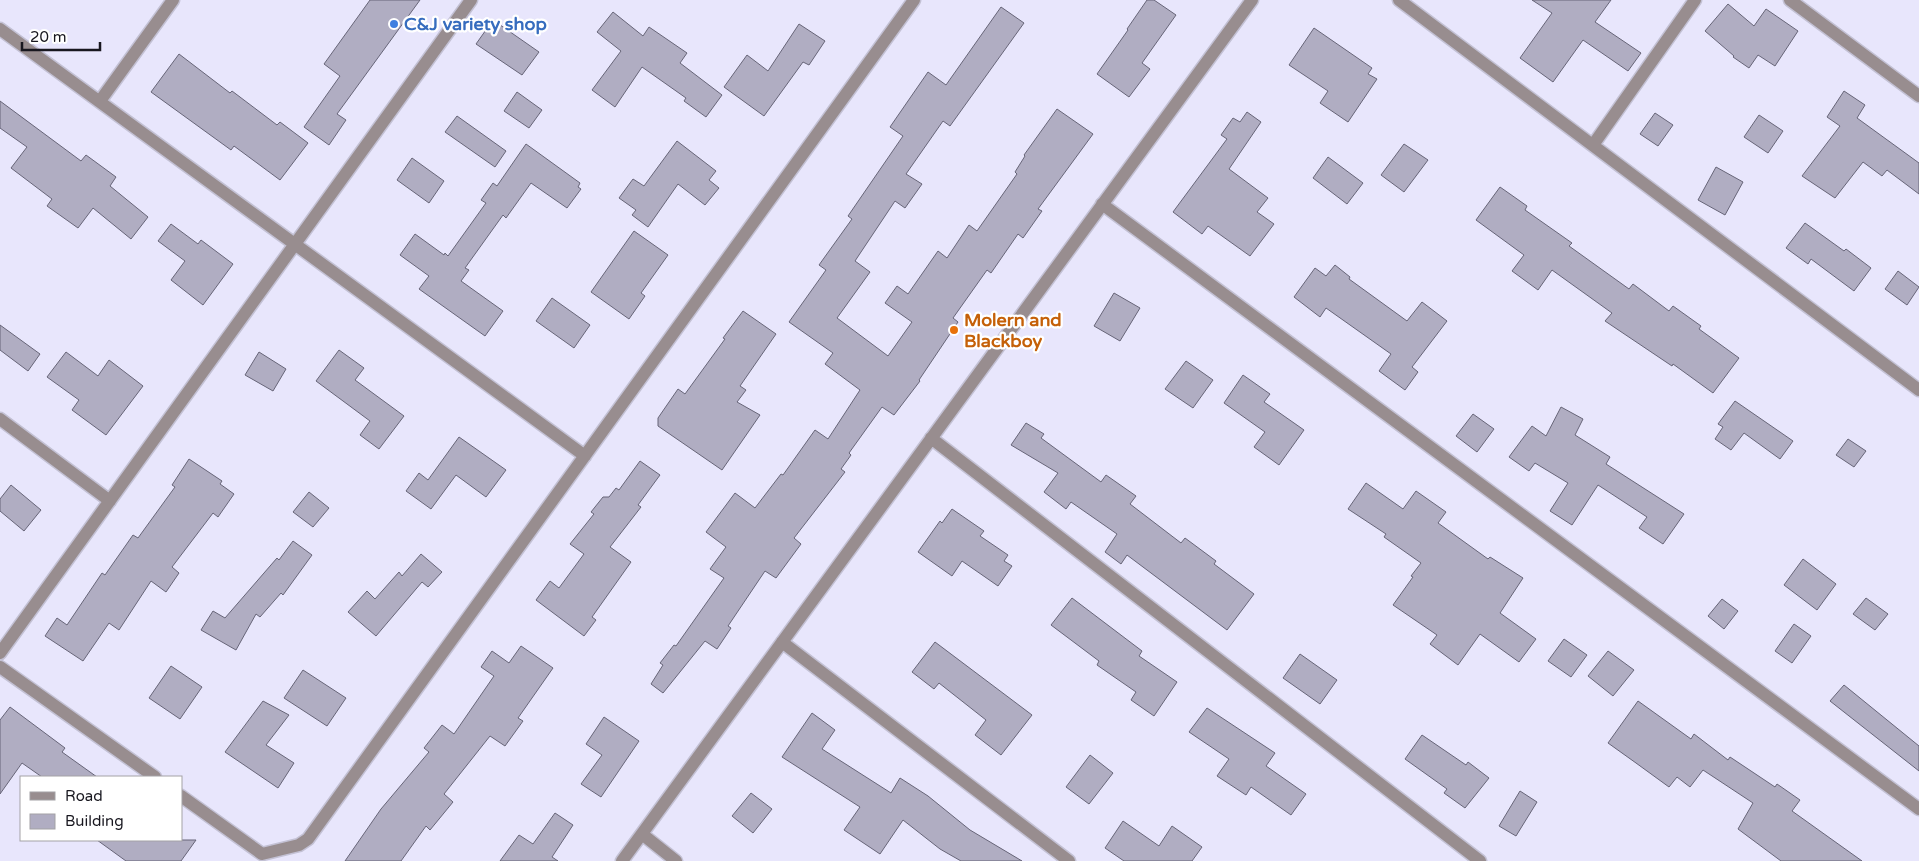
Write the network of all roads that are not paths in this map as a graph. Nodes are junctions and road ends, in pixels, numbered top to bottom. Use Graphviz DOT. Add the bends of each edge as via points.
graph roads {
  1 [pos="173,0"];
  2 [pos="471,0"];
  3 [pos="914,0"];
  4 [pos="1252,0"];
  5 [pos="1399,0"];
  6 [pos="1695,0"];
  7 [pos="1790,0"];
  8 [pos="0,28"];
  9 [pos="1919,96"];
  10 [pos="100,102"];
  11 [pos="1592,145"];
  12 [pos="1102,204"];
  13 [pos="296,244"];
  14 [pos="1919,390"];
  15 [pos="0,419"];
  16 [pos="932,438"];
  17 [pos="585,456"];
  18 [pos="110,501"];
  19 [pos="782,642"];
  20 [pos="0,653"];
  21 [pos="0,667"];
  22 [pos="154,776"];
  23 [pos="182,797"];
  24 [pos="1919,808"];
  25 [pos="642,834"];
  26 [pos="622,861"];
  27 [pos="676,861"];
  28 [pos="1069,861"];
  29 [pos="1480,861"];
  1 -- 10 [label="street"];
  2 -- 13 [label="street"];
  3 -- 17 [label="street"];
  4 -- 12 [label="street"];
  5 -- 11 [label="street"];
  6 -- 11 [label="street"];
  7 -- 9 [label="street"];
  8 -- 10 [label="street"];
  10 -- 13 [label="street"];
  11 -- 14 [label="street"];
  12 -- 16 [label="street"];
  12 -- 24 [label="street"];
  13 -- 17 [label="street"];
  13 -- 18 [label="street"];
  15 -- 18 [label="street"];
  16 -- 19 [label="street"];
  16 -- 29 [label="street"];
  17 -- 23 [label="street" via="308,839 299,845 262,854"];
  18 -- 20 [label="street"];
  19 -- 25 [label="street"];
  19 -- 28 [label="street"];
  21 -- 22 [label="street"];
  25 -- 26 [label="street"];
  25 -- 27 [label="street"];
}
